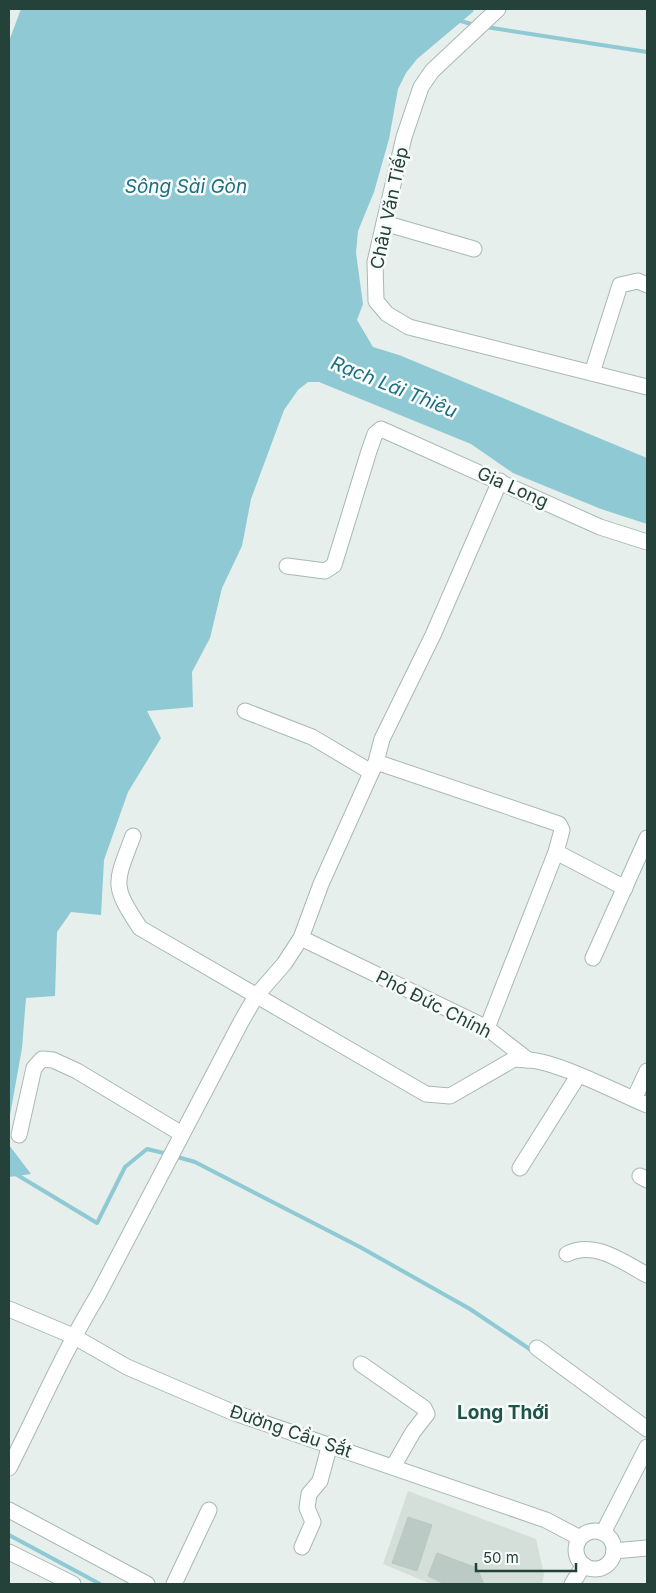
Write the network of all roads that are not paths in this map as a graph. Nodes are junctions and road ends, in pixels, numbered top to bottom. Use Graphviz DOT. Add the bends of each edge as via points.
graph roads {
  1 [pos="498,9"];
  2 [pos="384,223"];
  3 [pos="474,248"];
  4 [pos="647,285"];
  5 [pos="592,373"];
  6 [pos="647,387"];
  7 [pos="500,481"];
  8 [pos="647,542"];
  9 [pos="287,566"];
  10 [pos="245,710"];
  11 [pos="373,767"];
  12 [pos="133,836"];
  13 [pos="647,838"];
  14 [pos="556,852"];
  15 [pos="625,888"];
  16 [pos="301,938"];
  17 [pos="593,958"];
  18 [pos="256,996"];
  19 [pos="487,1028"];
  20 [pos="528,1060"];
  21 [pos="647,1071"];
  22 [pos="578,1076"];
  23 [pos="641,1102"];
  24 [pos="19,1135"];
  25 [pos="179,1140"];
  26 [pos="520,1168"];
  27 [pos="567,1254"];
  28 [pos="647,1275"];
  29 [pos="9,1308"];
  30 [pos="73,1336"];
  31 [pos="537,1348"];
  32 [pos="360,1364"];
  33 [pos="647,1429"];
  34 [pos="330,1444"];
  35 [pos="647,1447"];
  36 [pos="393,1466"];
  37 [pos="9,1468"];
  38 [pos="9,1510"];
  39 [pos="209,1510"];
  40 [pos="603,1533"];
  41 [pos="580,1538"];
  42 [pos="302,1547"];
  43 [pos="647,1548"];
  44 [pos="614,1551"];
  45 [pos="9,1552"];
  46 [pos="584,1565"];
  47 [pos="73,1584"];
  48 [pos="147,1584"];
  49 [pos="174,1584"];
  50 [pos="572,1584"];
  1 -- 2 [label="street, Châu Văn Tiếp" via="432,71 421,87 404,137"];
  2 -- 3 [label="street"];
  2 -- 5 [label="street, Châu Văn Tiếp" via="375,262 376,300 387,314 409,327"];
  4 -- 5 [label="street" via="638,281 620,285"];
  5 -- 6 [label="street, Châu Văn Tiếp"];
  7 -- 8 [label="street, Gia Long" via="600,527"];
  7 -- 9 [label="street, Gia Long" via="381,429 375,434 369,451 334,565 325,571"];
  7 -- 11 [label="street" via="433,635 382,739"];
  10 -- 11 [label="street" via="312,737"];
  11 -- 14 [label="street" via="559,824 562,830"];
  11 -- 16 [label="street" via="321,884"];
  12 -- 18 [label="street" via="118,876 121,898 140,928"];
  13 -- 15 [label="street"];
  14 -- 15 [label="street"];
  14 -- 19 [label="street"];
  15 -- 17 [label="street"];
  16 -- 18 [label="street" via="284,964"];
  16 -- 19 [label="street, Phó Đức Chính"];
  18 -- 20 [label="street" via="426,1094 450,1096 514,1059"];
  18 -- 25 [label="street"];
  19 -- 20 [label="street, Phó Đức Chính"];
  20 -- 22 [label="street, Phó Đức Chính"];
  21 -- 23 [label="street"];
  22 -- 23 [label="street, Phó Đức Chính"];
  22 -- 26 [label="street"];
  24 -- 25 [label="street" via="34,1068 42,1059 53,1060 76,1071"];
  25 -- 30 [label="street"];
  27 -- 28 [label="street" via="589,1249 606,1252"];
  29 -- 30 [label="street, Đường Cầu Sắt"];
  30 -- 34 [label="street, Đường Cầu Sắt" via="127,1366 232,1412"];
  30 -- 37 [label="street"];
  31 -- 33 [label="street"];
  32 -- 36 [label="street" via="424,1408 427,1414"];
  34 -- 36 [label="street, Đường Cầu Sắt"];
  34 -- 42 [label="street" via="320,1481 309,1494 307,1508 313,1522"];
  35 -- 40 [label="street"];
  36 -- 41 [label="street, Đường Cầu Sắt" via="546,1520"];
  38 -- 48 [label="street"];
  39 -- 49 [label="street"];
  40 -- 41 [label="street" via="590,1532"];
  40 -- 44 [label="street" via="611,1540"];
  41 -- 46 [label="street" via="576,1550"];
  43 -- 44 [label="street"];
  44 -- 46 [label="street" via="610,1562 601,1568"];
  45 -- 47 [label="street"];
  46 -- 50 [label="street"];
}
